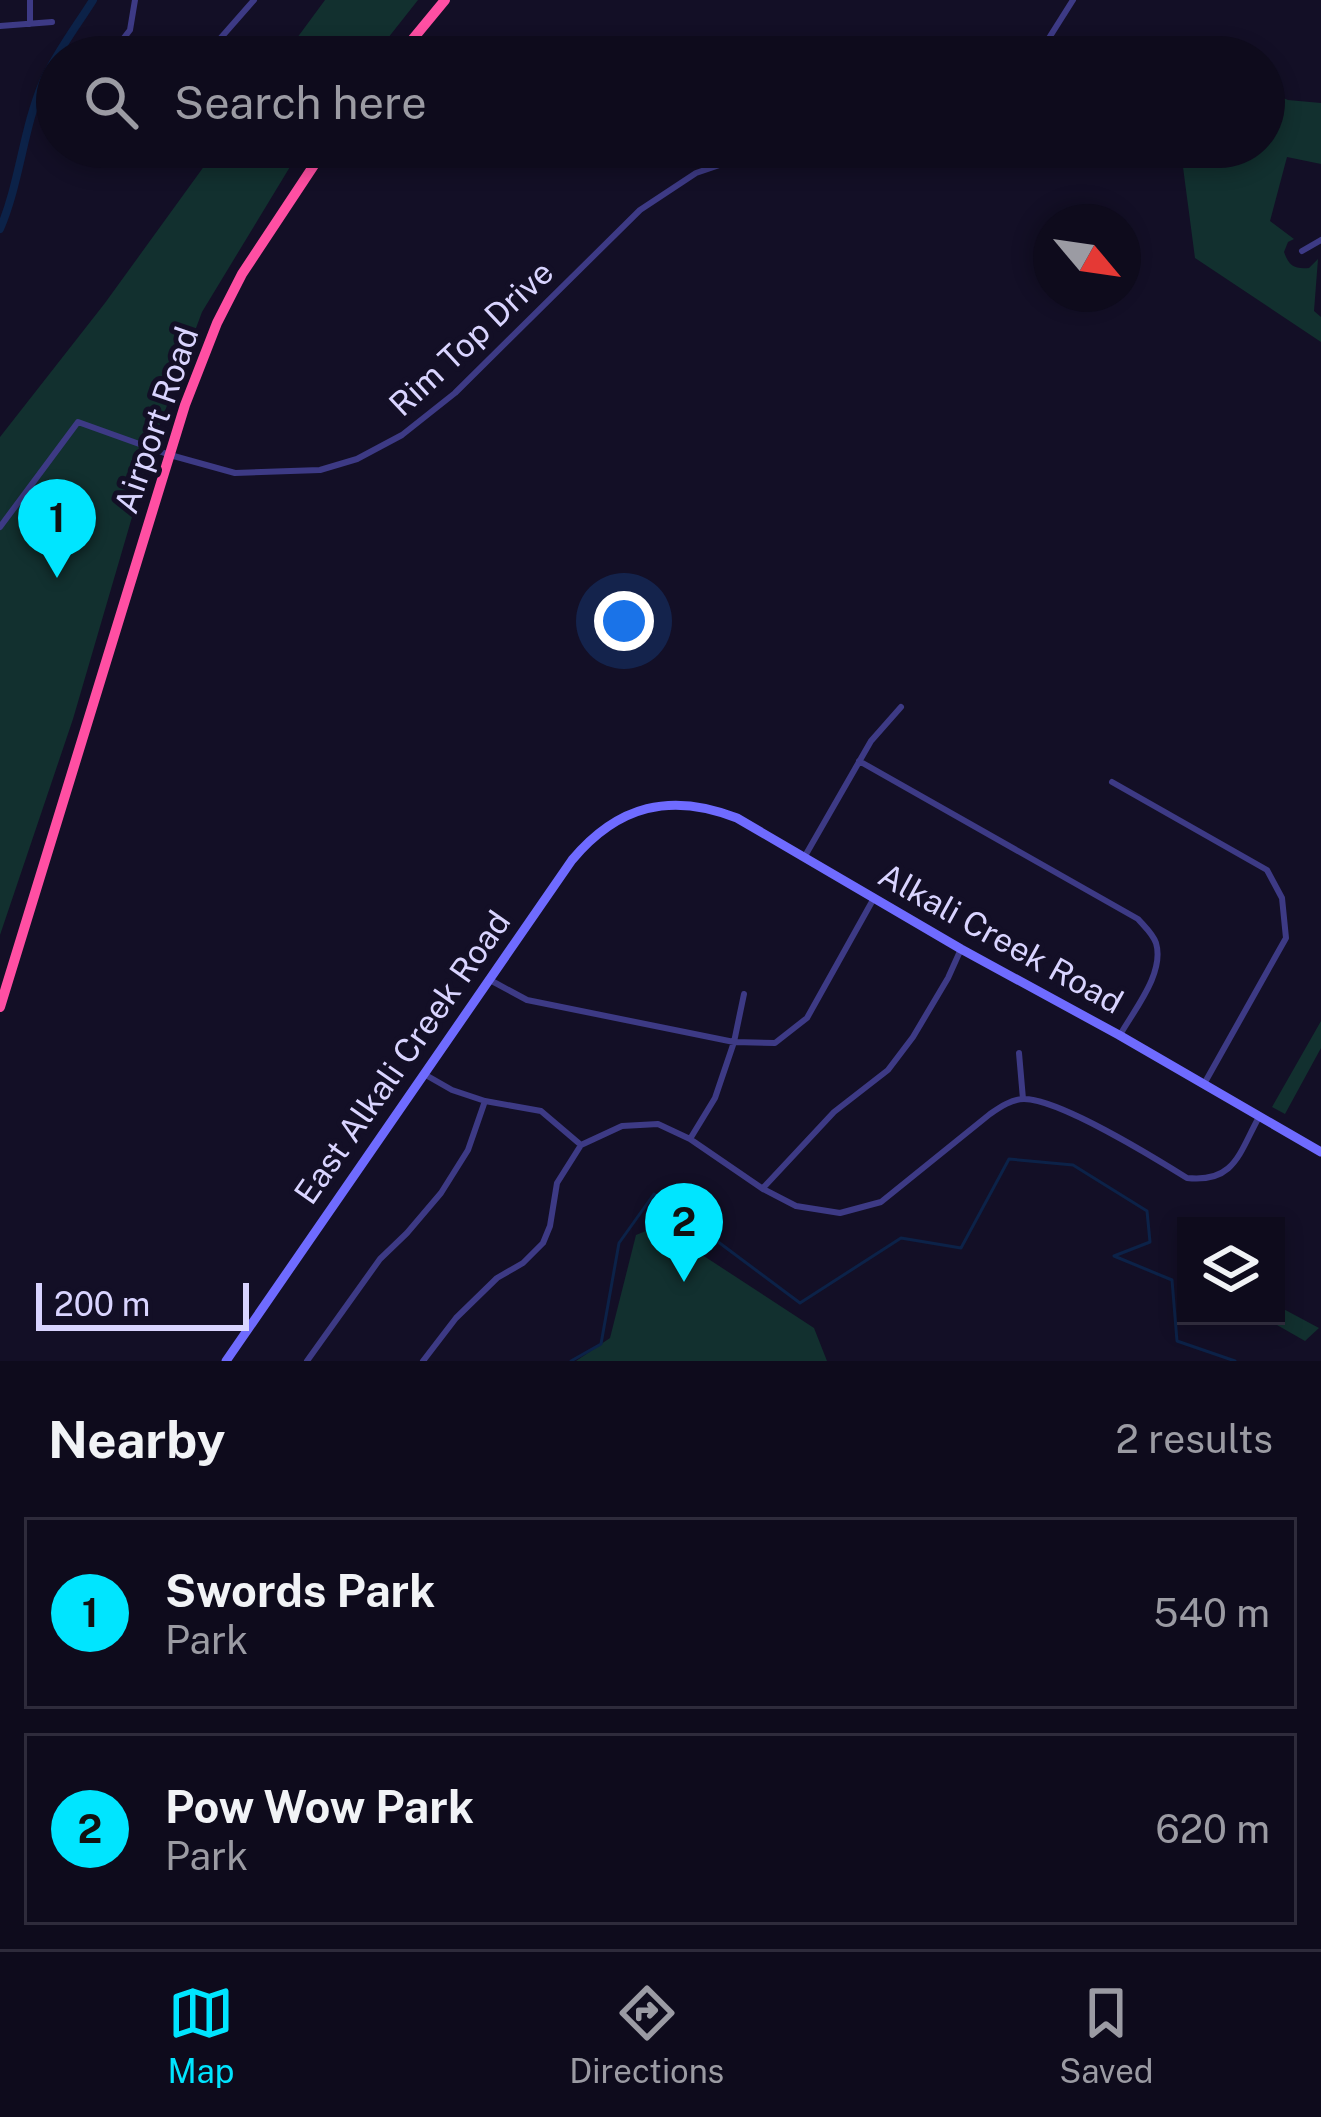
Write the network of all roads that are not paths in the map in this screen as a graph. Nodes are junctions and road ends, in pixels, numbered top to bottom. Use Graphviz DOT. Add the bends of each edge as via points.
graph roads {
  1 [pos="30,0"];
  2 [pos="135,0"];
  3 [pos="254,0"];
  4 [pos="445,0"];
  5 [pos="1073,0"];
  6 [pos="52,22"];
  7 [pos="30,24"];
  8 [pos="0,26"];
  9 [pos="125,36"];
  10 [pos="222,36"];
  11 [pos="415,36"];
  12 [pos="1050,36"];
  13 [pos="312,168"];
  14 [pos="711,168"];
  15 [pos="1321,240"];
  16 [pos="1302,251"];
  17 [pos="170,455"];
  18 [pos="0,527"];
  19 [pos="902,707"];
  20 [pos="859,761"];
  21 [pos="1112,782"];
  22 [pos="645,808"];
  23 [pos="805,856"];
  24 [pos="874,898"];
  25 [pos="961,949"];
  26 [pos="490,980"];
  27 [pos="744,994"];
  28 [pos="0,1007"];
  29 [pos="1119,1035"];
  30 [pos="734,1042"];
  31 [pos="1019,1053"];
  32 [pos="423,1073"];
  33 [pos="1204,1084"];
  34 [pos="1023,1099"];
  35 [pos="485,1101"];
  36 [pos="1259,1117"];
  37 [pos="690,1139"];
  38 [pos="581,1145"];
  39 [pos="1321,1152"];
  40 [pos="763,1189"];
  41 [pos="226,1361"];
  42 [pos="307,1361"];
  43 [pos="424,1361"];
  1 -- 7 [label="street"];
  2 -- 9 [label="street"];
  3 -- 10 [label="street"];
  4 -- 11 [label="highway"];
  5 -- 12 [label="street"];
  6 -- 7 [label="street"];
  7 -- 8 [label="street"];
  13 -- 17 [label="highway, Airport Road" via="217,323"];
  14 -- 17 [label="street, Rim Top Drive" via="640,210 403,436 320,470 235,473"];
  15 -- 16 [label="street"];
  17 -- 18 [label="street, Rim Top Drive" via="78,422"];
  17 -- 28 [label="highway, Airport Road"];
  19 -- 20 [label="street"];
  20 -- 23 [label="street"];
  20 -- 29 [label="street" via="1138,920 1155,938 1157,955"];
  21 -- 33 [label="street" via="1267,870 1282,898 1286,938"];
  22 -- 23 [label="street, Alkali Creek Road" via="712,808"];
  22 -- 26 [label="street, East Alkali Creek Road" via="589,840"];
  23 -- 24 [label="street, Alkali Creek Road"];
  24 -- 25 [label="street, Alkali Creek Road"];
  24 -- 30 [label="street" via="807,1018 775,1043"];
  25 -- 29 [label="street, Alkali Creek Road"];
  25 -- 40 [label="street" via="888,1070 834,1112"];
  26 -- 30 [label="street" via="526,1000"];
  26 -- 32 [label="street, East Alkali Creek Road"];
  27 -- 30 [label="street"];
  29 -- 33 [label="street, Alkali Creek Road"];
  30 -- 37 [label="street"];
  31 -- 34 [label="street"];
  32 -- 35 [label="street"];
  32 -- 41 [label="street, East Alkali Creek Road"];
  33 -- 36 [label="street, Alkali Creek Road"];
  34 -- 36 [label="street" via="1074,1115 1202,1180 1234,1164"];
  34 -- 40 [label="street" via="989,1114 881,1202 840,1213 796,1206"];
  35 -- 38 [label="street" via="541,1112"];
  35 -- 42 [label="street" via="441,1193 380,1259"];
  36 -- 39 [label="street, Alkali Creek Road"];
  37 -- 38 [label="street" via="658,1124 622,1126"];
  37 -- 40 [label="street"];
  38 -- 43 [label="street" via="557,1183 543,1243 456,1318"];
}
